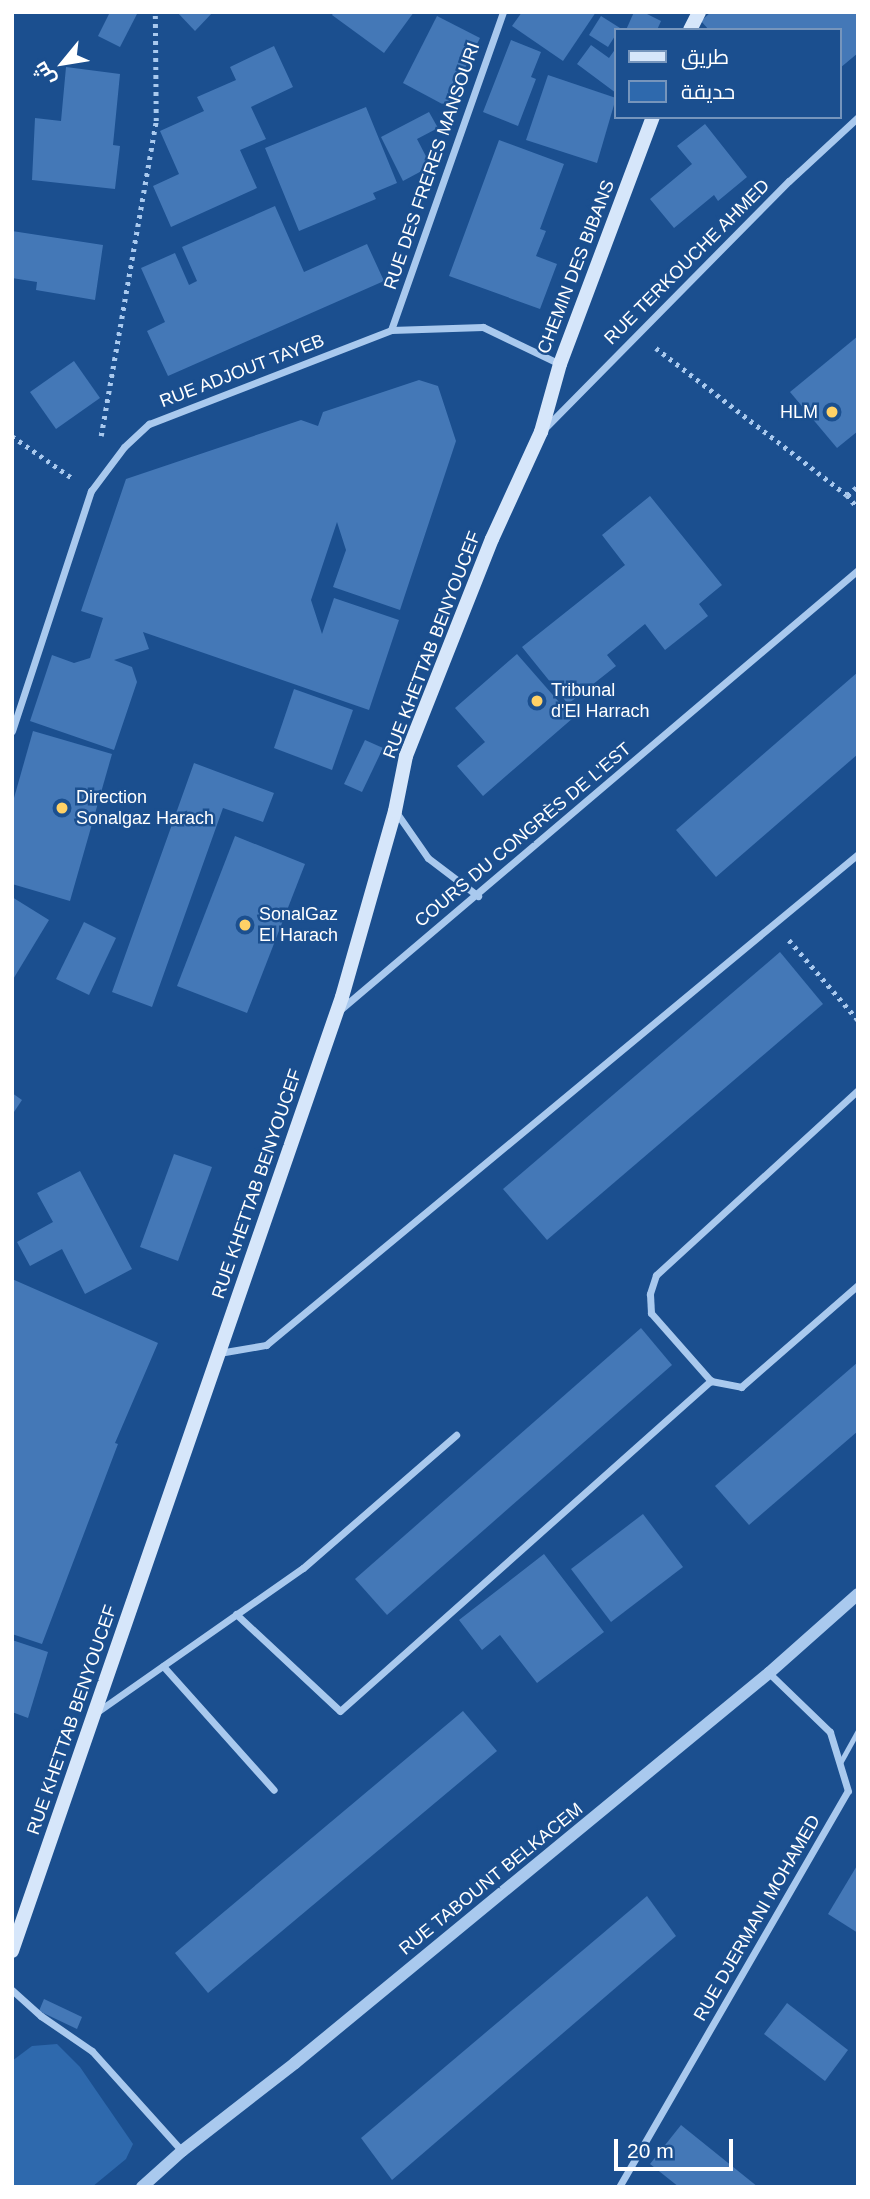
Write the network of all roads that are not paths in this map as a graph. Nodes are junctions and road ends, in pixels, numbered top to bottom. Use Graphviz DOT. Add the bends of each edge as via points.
graph roads {
  1 [pos="503,12"];
  2 [pos="699,12"];
  3 [pos="691,28"];
  4 [pos="858,117"];
  5 [pos="652,119"];
  6 [pos="391,330"];
  7 [pos="560,364"];
  8 [pos="541,432"];
  9 [pos="858,570"];
  10 [pos="12,731"];
  11 [pos="395,811"];
  12 [pos="858,854"];
  13 [pos="478,896"];
  14 [pos="336,1014"];
  15 [pos="858,1090"];
  16 [pos="858,1285"];
  17 [pos="219,1353"];
  18 [pos="711,1381"];
  19 [pos="456,1435"];
  20 [pos="858,1594"];
  21 [pos="236,1614"];
  22 [pos="163,1666"];
  23 [pos="769,1673"];
  24 [pos="94,1715"];
  25 [pos="858,1730"];
  26 [pos="840,1763"];
  27 [pos="274,1790"];
  28 [pos="12,1951"];
  29 [pos="12,1990"];
  30 [pos="182,2151"];
  31 [pos="142,2187"];
  32 [pos="619,2187"];
  1 -- 6 [label="street, RUE DES FRERES MANSOURI"];
  2 -- 3 [label="main road"];
  4 -- 8 [label="street, RUE TERKOUCHE AHMED"];
  5 -- 7 [label="main road, CHEMIN DES BIBANS"];
  6 -- 7 [label="street, RUE ADJOUT TAYEB" via="483,327"];
  6 -- 10 [label="street, RUE ADJOUT TAYEB" via="149,424 124,447 91,491"];
  7 -- 8 [label="main road, CHEMIN DES BIBANS"];
  8 -- 11 [label="main road, RUE KHETTAB BENYOUCEF" via="492,539 406,757"];
  9 -- 13 [label="street, COURS DU CONGRÈS DE L'EST"];
  11 -- 13 [label="street" via="428,858"];
  11 -- 14 [label="main road, RUE KHETTAB BENYOUCEF"];
  12 -- 17 [label="street" via="266,1345"];
  13 -- 14 [label="street, COURS DU CONGRÈS DE L'EST"];
  14 -- 17 [label="main road, RUE KHETTAB BENYOUCEF"];
  15 -- 18 [label="street" via="656,1275 651,1312"];
  16 -- 18 [label="street" via="741,1387"];
  17 -- 24 [label="main road, RUE KHETTAB BENYOUCEF"];
  18 -- 21 [label="street" via="340,1711"];
  19 -- 21 [label="street" via="303,1568"];
  20 -- 23 [label="street, RUE TABOUNT BELKACEM"];
  21 -- 22 [label="street"];
  22 -- 24 [label="street"];
  22 -- 27 [label="street"];
  23 -- 26 [label="street, RUE DJERMANI MOHAMED" via="830,1732"];
  23 -- 30 [label="street, RUE TABOUNT BELKACEM"];
  24 -- 28 [label="main road, RUE KHETTAB BENYOUCEF"];
  25 -- 26 [label="lane"];
  26 -- 32 [label="street, RUE DJERMANI MOHAMED" via="848,1791"];
  29 -- 30 [label="street" via="92,2051"];
  30 -- 31 [label="street, RUE TABOUNT BELKACEM"];
}
